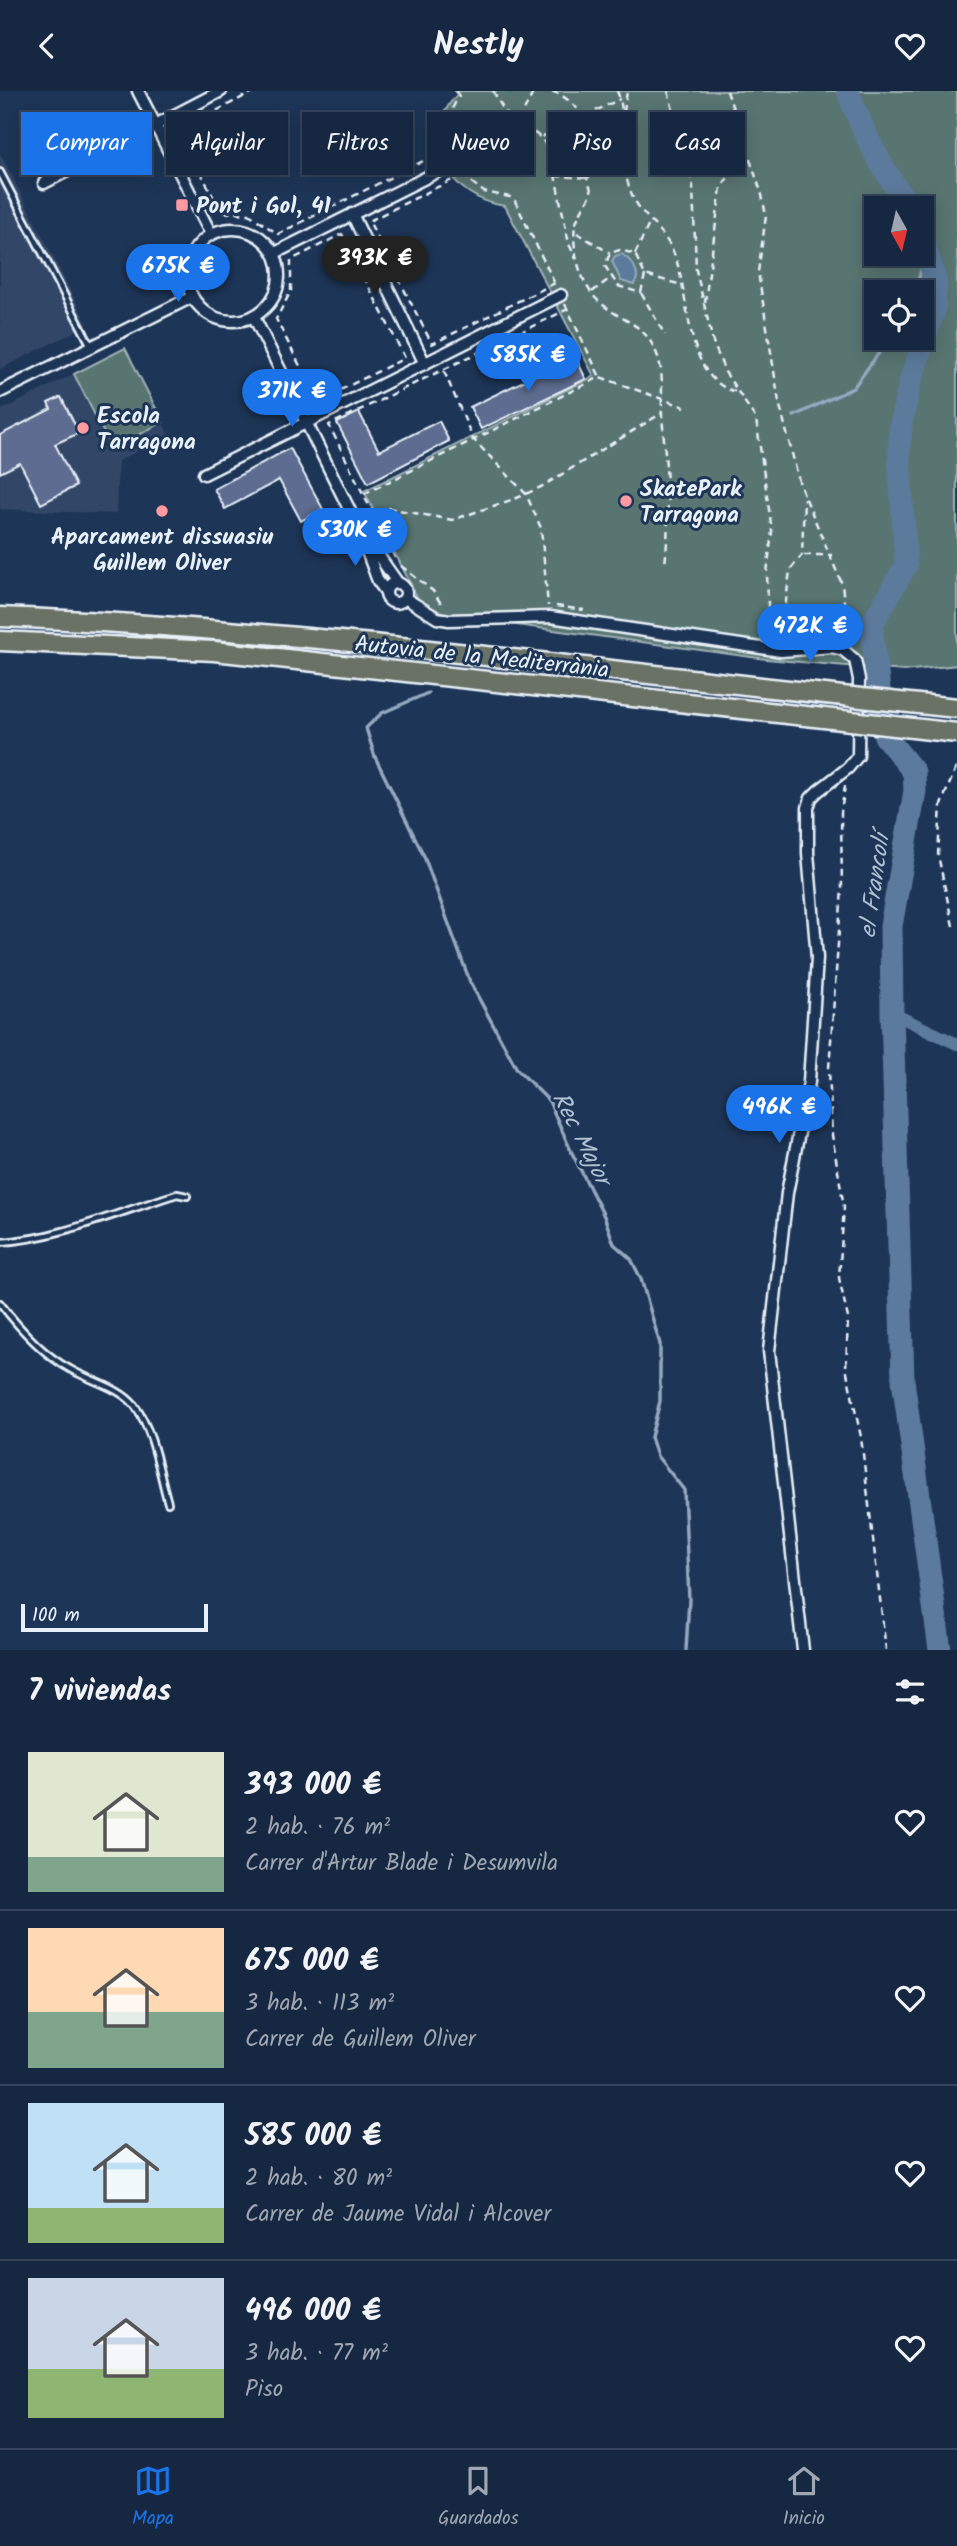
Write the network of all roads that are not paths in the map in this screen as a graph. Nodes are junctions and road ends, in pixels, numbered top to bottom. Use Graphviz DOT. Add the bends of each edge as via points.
graph roads {
  1 [pos="138,91"];
  2 [pos="221,91"];
  3 [pos="155,125"];
  4 [pos="0,172"];
  5 [pos="429,175"];
  6 [pos="44,183"];
  7 [pos="352,214"];
  8 [pos="211,235"];
  9 [pos="275,253"];
  10 [pos="561,295"];
  11 [pos="192,297"];
  12 [pos="254,317"];
  13 [pos="91,347"];
  14 [pos="425,364"];
  15 [pos="0,392"];
  16 [pos="306,423"];
  17 [pos="204,474"];
  18 [pos="358,527"];
  19 [pos="397,582"];
  20 [pos="386,592"];
  21 [pos="405,599"];
  22 [pos="0,617"];
  23 [pos="0,641"];
  24 [pos="55,644"];
  25 [pos="0,647"];
  26 [pos="957,708"];
  27 [pos="957,733"];
  28 [pos="187,1196"];
  29 [pos="0,1242"];
  30 [pos="0,1303"];
  31 [pos="168,1503"];
  32 [pos="803,1650"];
  1 -- 3 [label="street"];
  2 -- 3 [label="street"];
  3 -- 6 [label="street"];
  3 -- 8 [label="street"];
  4 -- 13 [label="lane"];
  5 -- 7 [label="street"];
  7 -- 9 [label="street"];
  7 -- 14 [label="street"];
  8 -- 9 [label="street" via="242,229 258,236"];
  8 -- 11 [label="street" via="199,243 189,261 186,276"];
  9 -- 12 [label="street" via="279,269 276,293 267,308"];
  10 -- 14 [label="street"];
  11 -- 12 [label="street" via="218,319 232,322"];
  11 -- 13 [label="street"];
  12 -- 16 [label="street"];
  13 -- 15 [label="street"];
  14 -- 16 [label="street"];
  16 -- 17 [label="street"];
  16 -- 18 [label="street"];
  18 -- 19 [label="street"];
  18 -- 20 [label="street"];
  19 -- 20 [label="street"];
  19 -- 21 [label="street" via="405,588"];
  20 -- 21 [label="street" via="396,603"];
  21 -- 32 [label="street" via="449,620 549,612 781,651 832,647 855,660 859,748 854,763 818,790 808,808 817,958 809,1082 787,1193 769,1351"];
  22 -- 26 [label="highway, Autovia de la Mediterrània, bridge" via="141,622 291,636"];
  23 -- 24 [label="highway, Autovia de la Mediterrània"];
  24 -- 25 [label="highway"];
  24 -- 27 [label="highway, Autovia de la Mediterrània, bridge" via="214,651"];
  28 -- 29 [label="lane" via="177,1194 34,1237"];
  30 -- 31 [label="lane" via="51,1357 134,1404 145,1422"];
}
